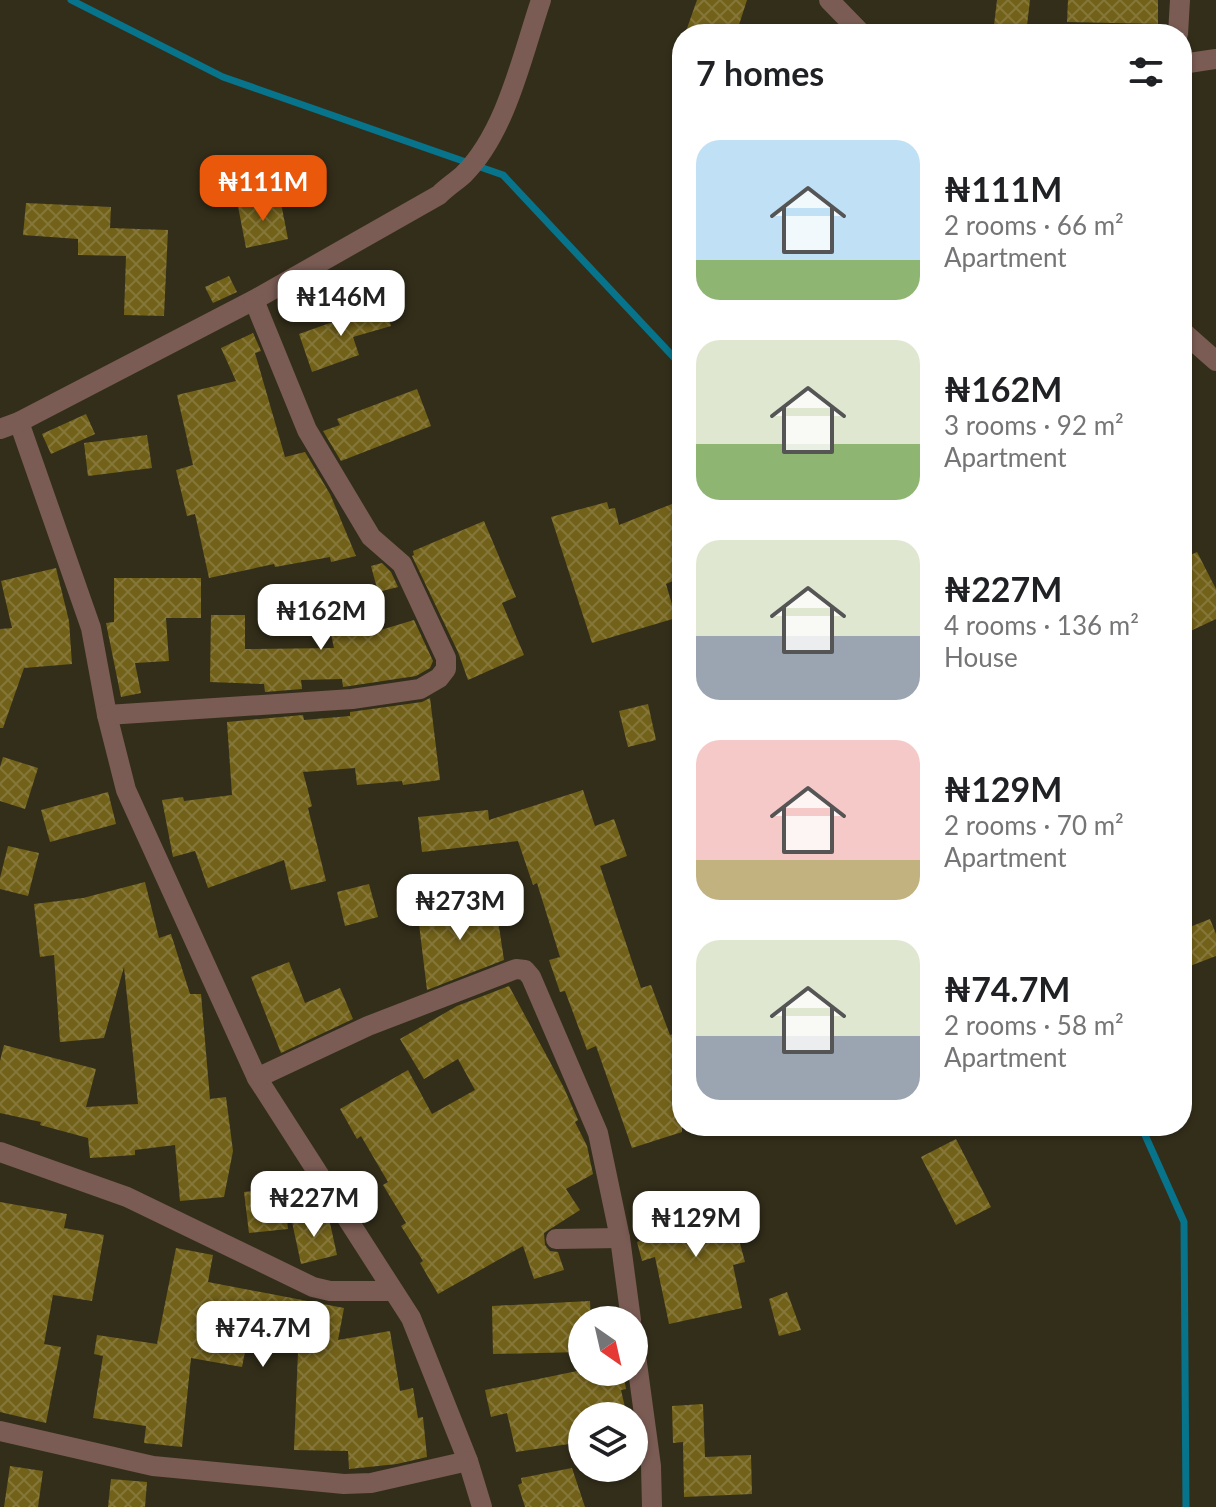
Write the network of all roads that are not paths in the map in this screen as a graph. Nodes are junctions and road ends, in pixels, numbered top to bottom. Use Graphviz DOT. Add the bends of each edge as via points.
graph roads {
  1 [pos="541,0"];
  2 [pos="829,0"];
  3 [pos="1180,0"];
  4 [pos="852,24"];
  5 [pos="1179,24"];
  6 [pos="1216,59"];
  7 [pos="1192,63"];
  8 [pos="254,300"];
  9 [pos="1192,340"];
  10 [pos="1216,361"];
  11 [pos="10,426"];
  12 [pos="107,715"];
  13 [pos="257,1078"];
  14 [pos="0,1152"];
  15 [pos="620,1238"];
  16 [pos="556,1239"];
  17 [pos="392,1291"];
  18 [pos="629,1306"];
  19 [pos="640,1386"];
  20 [pos="0,1431"];
  21 [pos="468,1461"];
  22 [pos="482,1507"];
  23 [pos="652,1507"];
  1 -- 8 [label="street" via="501,118 464,174 411,212"];
  2 -- 4 [label="street"];
  3 -- 5 [label="street"];
  6 -- 7 [label="street"];
  8 -- 11 [label="street"];
  8 -- 12 [label="street" via="307,430 371,537 402,564 446,658 446,669 420,689 352,699"];
  9 -- 10 [label="street"];
  11 -- 12 [label="street" via="91,628"];
  12 -- 13 [label="street" via="126,790"];
  13 -- 15 [label="street" via="368,1026 525,970 598,1133"];
  13 -- 17 [label="street"];
  14 -- 17 [label="street" via="127,1197 313,1287"];
  15 -- 16 [label="street"];
  15 -- 18 [label="street"];
  17 -- 21 [label="street" via="411,1318"];
  19 -- 23 [label="street"];
  20 -- 21 [label="street" via="153,1466 344,1484"];
  21 -- 22 [label="street"];
}
